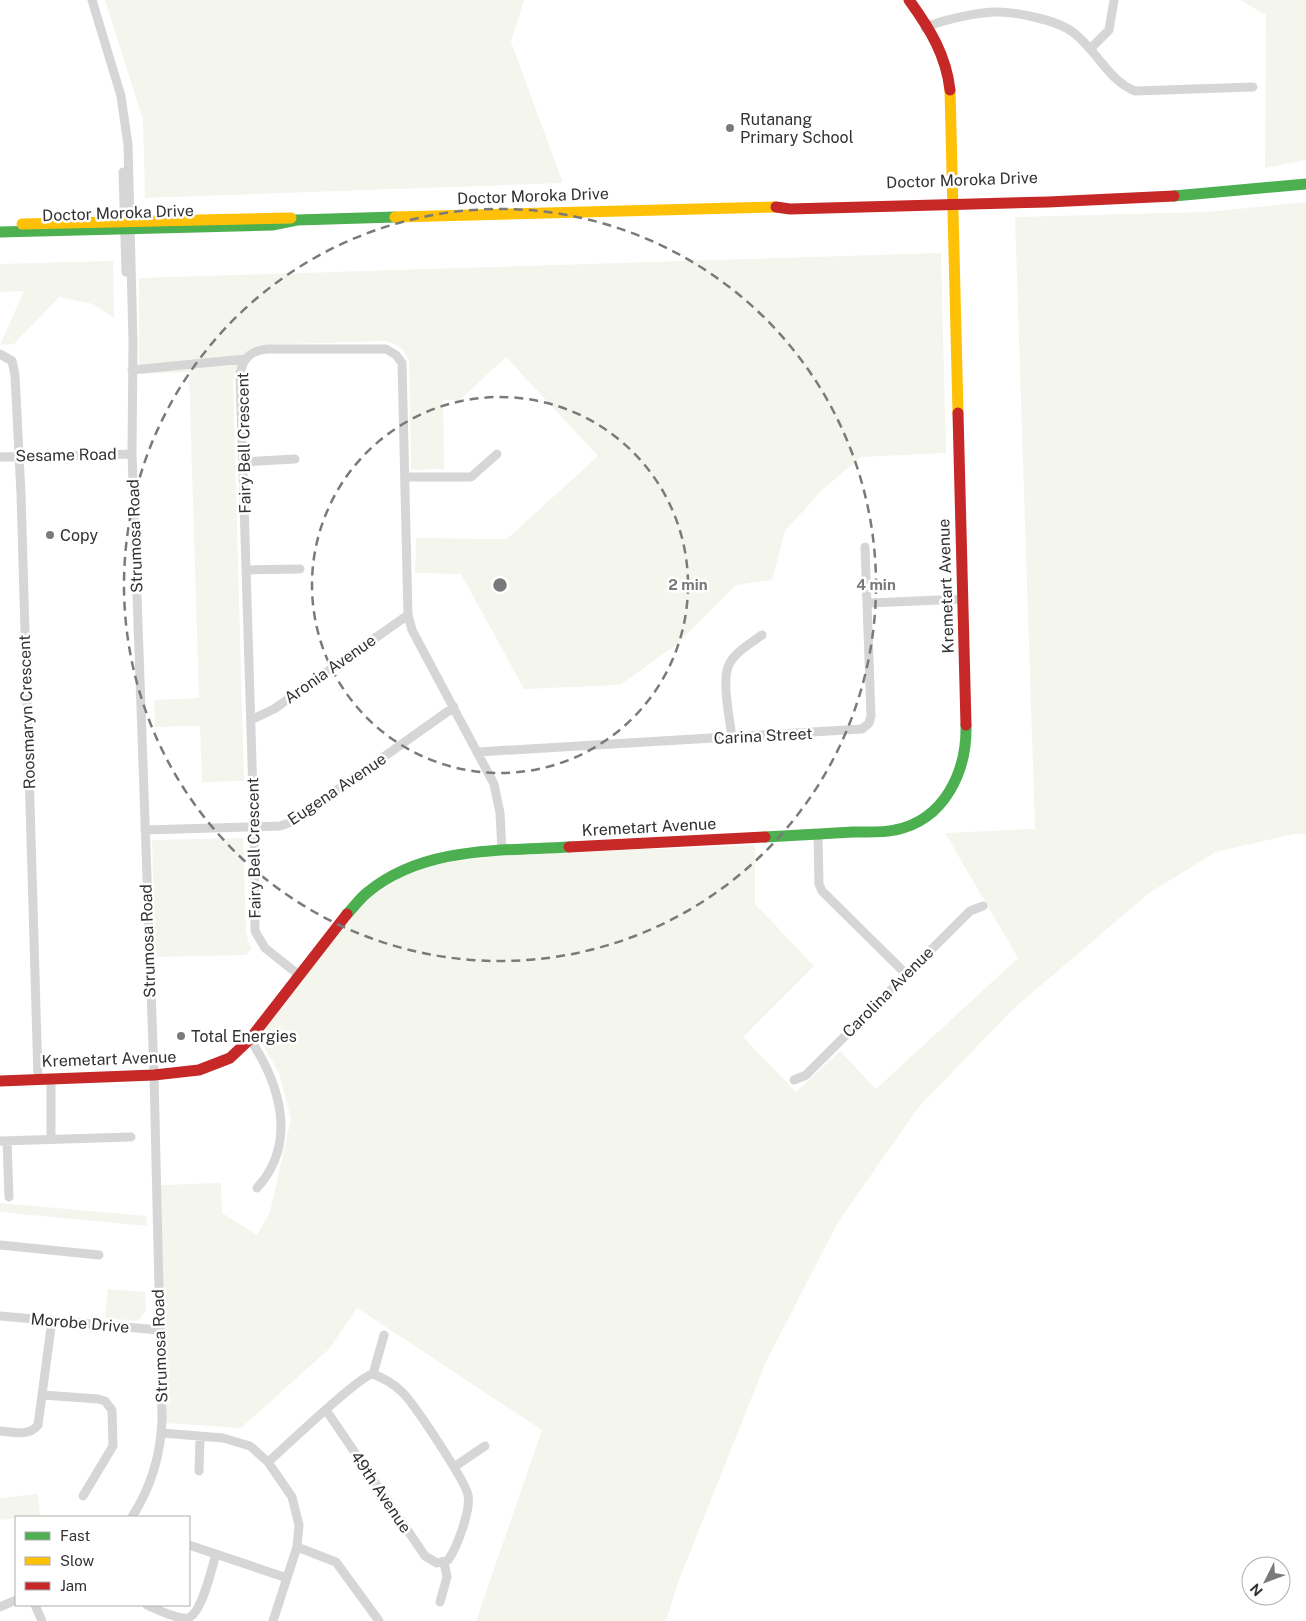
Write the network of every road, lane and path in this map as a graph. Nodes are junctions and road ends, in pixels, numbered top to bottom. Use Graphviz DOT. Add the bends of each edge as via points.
graph roads {
  1 [pos="92,0"];
  2 [pos="910,0"];
  3 [pos="1114,0"];
  4 [pos="925,23"];
  5 [pos="1091,48"];
  6 [pos="1253,87"];
  7 [pos="1306,184"];
  8 [pos="949,201"];
  9 [pos="128,224"];
  10 [pos="0,225"];
  11 [pos="0,232"];
  12 [pos="0,354"];
  13 [pos="245,359"];
  14 [pos="132,370"];
  15 [pos="132,454"];
  16 [pos="497,454"];
  17 [pos="18,456"];
  18 [pos="0,457"];
  19 [pos="295,460"];
  20 [pos="243,462"];
  21 [pos="406,477"];
  22 [pos="865,547"];
  23 [pos="300,569"];
  24 [pos="247,570"];
  25 [pos="963,599"];
  26 [pos="868,603"];
  27 [pos="408,615"];
  28 [pos="762,635"];
  29 [pos="454,707"];
  30 [pos="251,720"];
  31 [pos="732,738"];
  32 [pos="478,752"];
  33 [pos="254,827"];
  34 [pos="145,830"];
  35 [pos="818,834"];
  36 [pos="502,851"];
  37 [pos="983,906"];
  38 [pos="906,974"];
  39 [pos="299,975"];
  40 [pos="250,1039"];
  41 [pos="154,1075"];
  42 [pos="38,1078"];
  43 [pos="51,1078"];
  44 [pos="794,1080"];
  45 [pos="0,1081"];
  46 [pos="132,1137"];
  47 [pos="51,1139"];
  48 [pos="4,1141"];
  49 [pos="257,1188"];
  50 [pos="9,1197"];
  51 [pos="0,1246"];
  52 [pos="99,1255"];
  53 [pos="0,1316"];
  54 [pos="52,1320"];
  55 [pos="159,1330"];
  56 [pos="384,1335"];
  57 [pos="373,1374"];
  58 [pos="43,1395"];
  59 [pos="326,1410"];
  60 [pos="0,1431"];
  61 [pos="162,1433"];
  62 [pos="200,1437"];
  63 [pos="485,1446"];
  64 [pos="268,1462"];
  65 [pos="454,1467"];
  66 [pos="199,1471"];
  67 [pos="83,1496"];
  68 [pos="133,1516"];
  69 [pos="190,1545"];
  70 [pos="296,1547"];
  71 [pos="216,1554"];
  72 [pos="444,1562"];
  73 [pos="287,1578"];
  74 [pos="15,1600"];
  75 [pos="440,1602"];
  76 [pos="35,1606"];
  77 [pos="150,1606"];
  78 [pos="0,1607"];
  79 [pos="42,1621"];
  80 [pos="273,1621"];
  81 [pos="379,1621"];
  1 -- 9 [label="street, Strumosa Road" via="121,96"];
  2 -- 4 [label="street, Kremetart Avenue"];
  3 -- 5 [label="street" via="1109,30"];
  4 -- 5 [label="street" via="1004,13 1061,26"];
  4 -- 8 [label="street, Kremetart Avenue" via="941,70"];
  5 -- 6 [label="street" via="1119,82 1135,91"];
  7 -- 8 [label="street, Doctor Moroka Drive" via="1136,199"];
  8 -- 9 [label="street, Doctor Moroka Drive" via="782,202 769,206 297,220 280,217"];
  8 -- 25 [label="street, Kremetart Avenue"];
  9 -- 10 [label="street, Doctor Moroka Drive"];
  9 -- 11 [label="street, Doctor Moroka Drive"];
  9 -- 14 [label="street, Strumosa Road"];
  12 -- 17 [label="street, Roosmaryn Crescent" via="14,366"];
  13 -- 14 [label="street"];
  13 -- 20 [label="street, Fairy Bell Crescent" via="240,374"];
  13 -- 21 [label="street, Fairy Bell Crescent" via="254,351 268,349 392,351 400,359 403,371"];
  14 -- 15 [label="street, Strumosa Road"];
  15 -- 17 [label="street, Sesame Road"];
  15 -- 34 [label="street, Strumosa Road"];
  16 -- 21 [label="street" via="471,477"];
  17 -- 18 [label="street, Sesame Road"];
  17 -- 42 [label="street, Roosmaryn Crescent"];
  19 -- 20 [label="street"];
  20 -- 24 [label="street, Fairy Bell Crescent"];
  21 -- 27 [label="street, Fairy Bell Crescent"];
  22 -- 26 [label="street, Carina Street"];
  23 -- 24 [label="street"];
  24 -- 30 [label="street, Fairy Bell Crescent"];
  25 -- 26 [label="street"];
  25 -- 35 [label="street, Kremetart Avenue" via="966,742 964,762 955,785 937,809 895,830"];
  26 -- 31 [label="street, Carina Street" via="871,716 867,725 859,730"];
  27 -- 29 [label="street, Fairy Bell Crescent" via="412,630"];
  27 -- 30 [label="street, Aronia Avenue" via="274,709"];
  28 -- 31 [label="street" via="737,654 728,666 726,679"];
  29 -- 32 [label="street, Fairy Bell Crescent"];
  29 -- 33 [label="street, Eugena Avenue" via="298,818 280,826"];
  30 -- 33 [label="street, Fairy Bell Crescent"];
  31 -- 32 [label="street, Carina Street"];
  32 -- 36 [label="street, Fairy Bell Crescent" via="498,797"];
  33 -- 34 [label="street, Eugena Avenue"];
  33 -- 39 [label="street, Fairy Bell Crescent" via="255,931 265,948"];
  34 -- 41 [label="street, Strumosa Road"];
  35 -- 36 [label="street, Kremetart Avenue"];
  35 -- 38 [label="street" via="819,884 822,891"];
  36 -- 39 [label="street, Kremetart Avenue" via="428,860 396,874 359,900"];
  37 -- 38 [label="street, Carolina Avenue" via="970,911"];
  38 -- 44 [label="street, Carolina Avenue" via="806,1075"];
  39 -- 40 [label="street, Kremetart Avenue"];
  40 -- 41 [label="street, Kremetart Avenue" via="218,1064 199,1070"];
  40 -- 49 [label="street" via="269,1070 282,1117 270,1170"];
  41 -- 43 [label="street, Kremetart Avenue"];
  41 -- 55 [label="street, Strumosa Road"];
  42 -- 43 [label="street, Kremetart Avenue"];
  42 -- 45 [label="street, Kremetart Avenue"];
  43 -- 47 [label="street"];
  46 -- 47 [label="street"];
  47 -- 48 [label="street"];
  48 -- 50 [label="street"];
  51 -- 52 [label="street"];
  53 -- 54 [label="street, Morobe Drive"];
  54 -- 55 [label="street, Morobe Drive"];
  54 -- 58 [label="street"];
  55 -- 61 [label="street, Strumosa Road"];
  56 -- 57 [label="street"];
  57 -- 59 [label="street" via="363,1378"];
  57 -- 65 [label="street" via="403,1392"];
  58 -- 60 [label="street" via="40,1421 35,1430 26,1433"];
  58 -- 67 [label="street" via="98,1399 105,1401 112,1410 111,1452"];
  59 -- 64 [label="street"];
  59 -- 72 [label="street, 49th Avenue" via="424,1556 437,1563"];
  61 -- 62 [label="street"];
  61 -- 68 [label="street, Strumosa Road" via="156,1466"];
  62 -- 64 [label="street" via="241,1442"];
  62 -- 66 [label="street"];
  63 -- 65 [label="street"];
  64 -- 70 [label="street" via="296,1506 299,1525"];
  65 -- 72 [label="street" via="466,1489 468,1506 455,1548"];
  69 -- 71 [label="street"];
  70 -- 73 [label="street"];
  70 -- 81 [label="street" via="336,1562"];
  71 -- 73 [label="street"];
  71 -- 77 [label="street" via="194,1614 183,1618"];
  72 -- 75 [label="street" via="447,1577"];
  73 -- 80 [label="street"];
  74 -- 78 [label="street"];
  76 -- 79 [label="street"];
}
